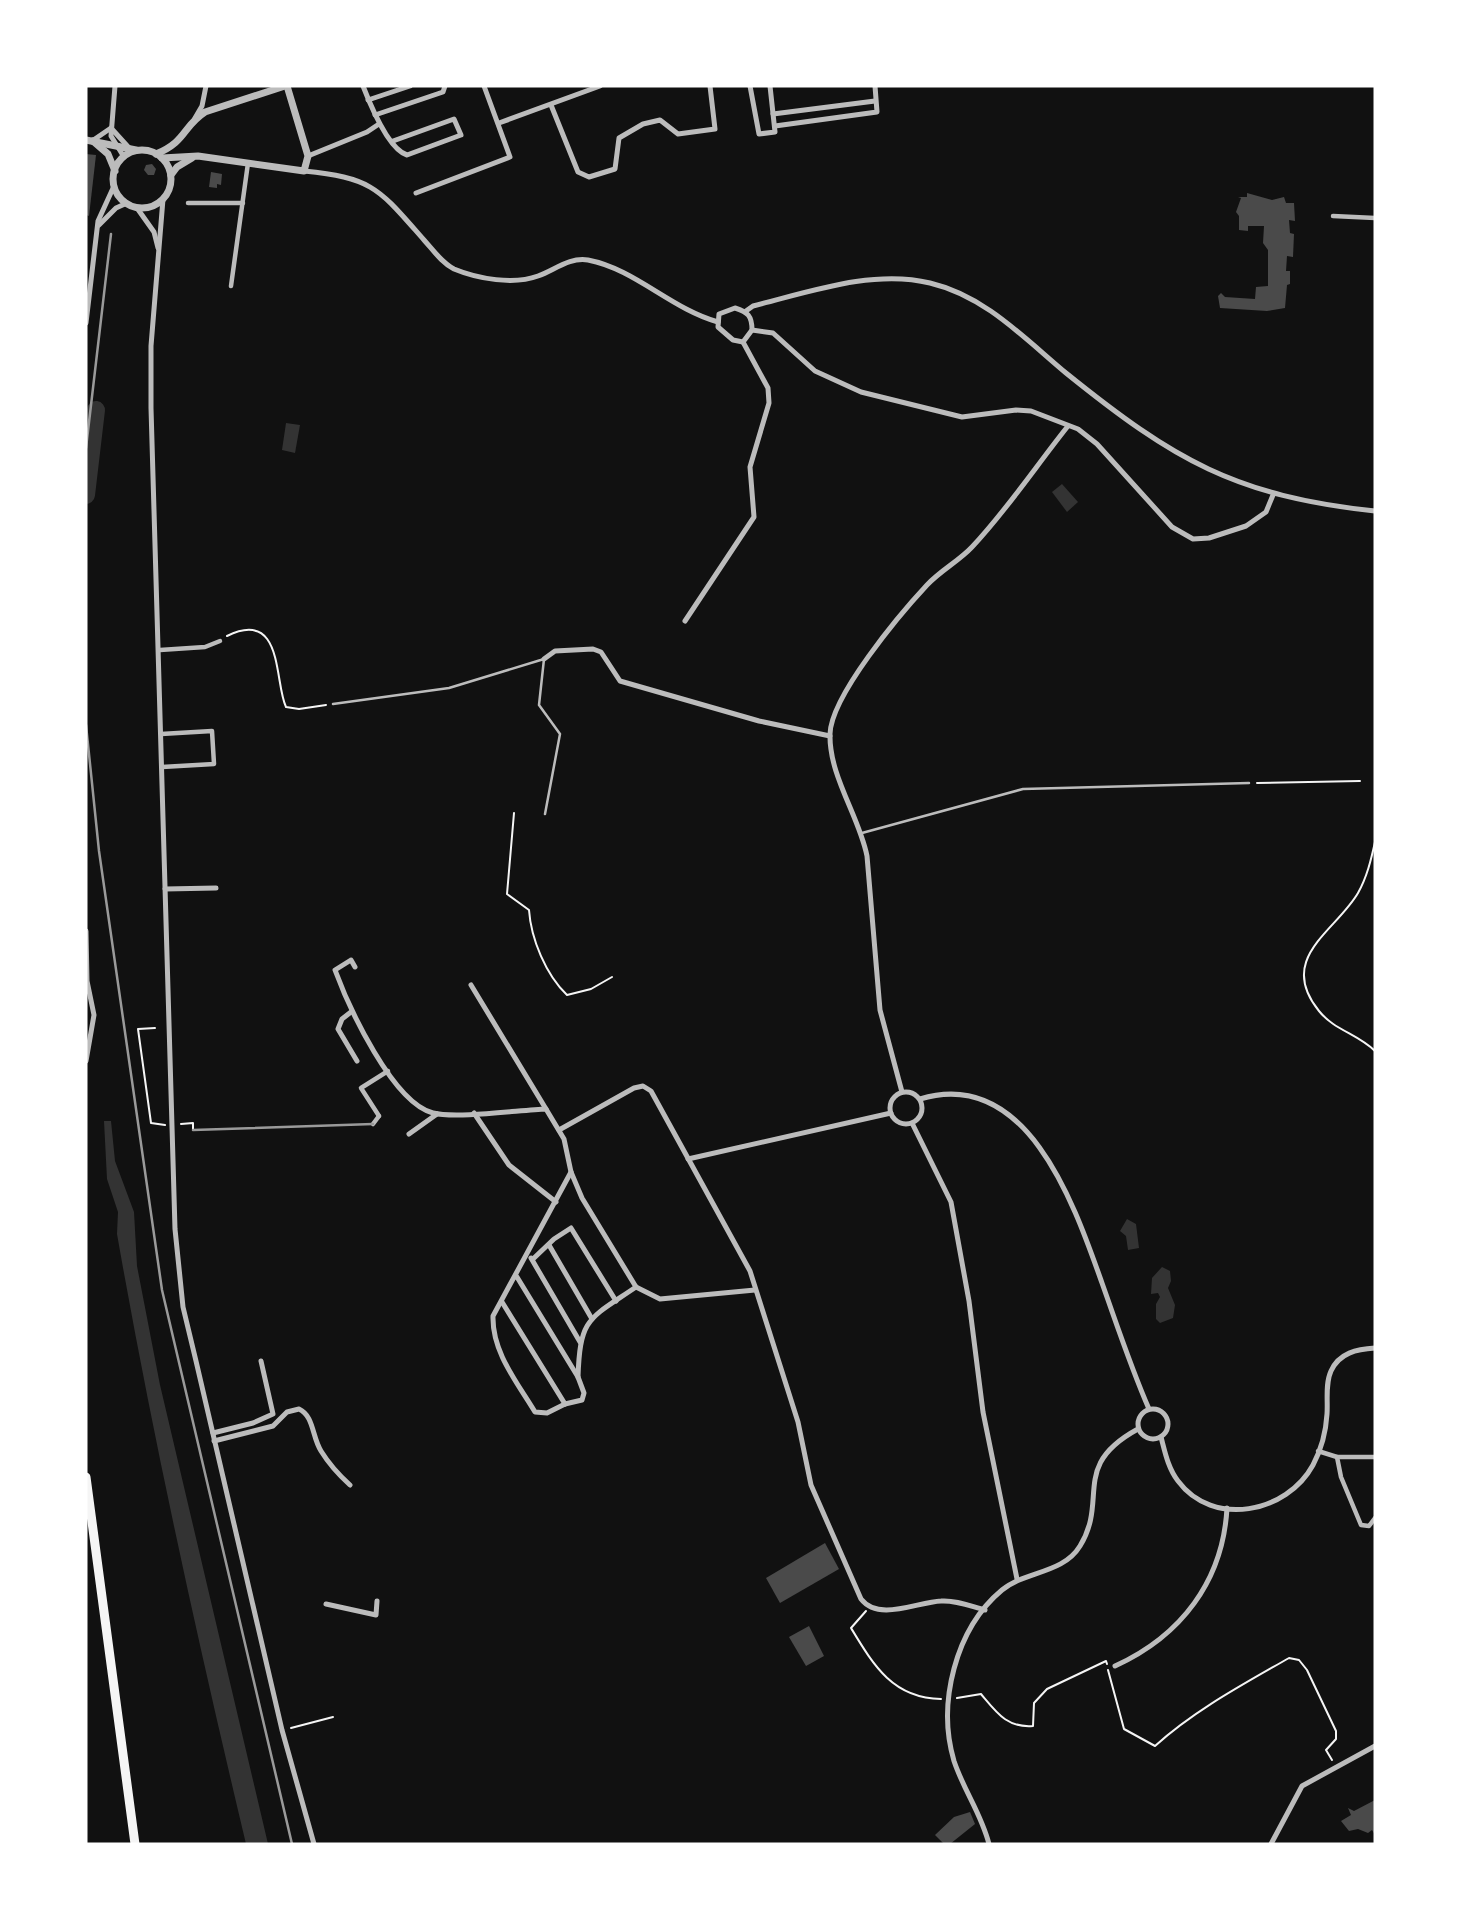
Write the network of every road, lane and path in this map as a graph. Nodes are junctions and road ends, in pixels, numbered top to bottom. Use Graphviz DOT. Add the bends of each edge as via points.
graph roads {
  1 [pos="115,86"];
  2 [pos="206,86"];
  3 [pos="286,86"];
  4 [pos="363,86"];
  5 [pos="410,86"];
  6 [pos="445,86"];
  7 [pos="484,86"];
  8 [pos="600,86"];
  9 [pos="710,86"];
  10 [pos="750,86"];
  11 [pos="769,86"];
  12 [pos="875,86"];
  13 [pos="369,100"];
  14 [pos="875,101"];
  15 [pos="551,105"];
  16 [pos="774,114"];
  17 [pos="375,116"];
  18 [pos="195,118"];
  19 [pos="499,123"];
  20 [pos="379,124"];
  21 [pos="775,126"];
  22 [pos="111,128"];
  23 [pos="89,140"];
  24 [pos="393,141"];
  25 [pos="115,144"];
  26 [pos="134,150"];
  27 [pos="159,156"];
  28 [pos="198,156"];
  29 [pos="308,156"];
  30 [pos="124,157"];
  31 [pos="248,163"];
  32 [pos="115,171"];
  33 [pos="304,171"];
  34 [pos="171,175"];
  35 [pos="114,186"];
  36 [pos="415,193"];
  37 [pos="163,199"];
  38 [pos="127,203"];
  39 [pos="188,203"];
  40 [pos="243,203"];
  41 [pos="137,208"];
  42 [pos="1333,216"];
  43 [pos="1375,218"];
  44 [pos="97,232"];
  45 [pos="160,257"];
  46 [pos="231,286"];
  47 [pos="746,311"];
  48 [pos="718,322"];
  49 [pos="86,323"];
  50 [pos="752,330"];
  51 [pos="743,342"];
  52 [pos="1068,426"];
  53 [pos="1273,495"];
  54 [pos="1375,511"];
  55 [pos="685,621"];
  56 [pos="229,635"];
  57 [pos="220,641"];
  58 [pos="159,650"];
  59 [pos="544,659"];
  60 [pos="333,704"];
  61 [pos="322,705"];
  62 [pos="162,734"];
  63 [pos="830,736"];
  64 [pos="162,767"];
  65 [pos="1360,781"];
  66 [pos="1249,783"];
  67 [pos="514,813"];
  68 [pos="545,814"];
  69 [pos="862,832"];
  70 [pos="1375,842"];
  71 [pos="216,888"];
  72 [pos="165,889"];
  73 [pos="86,931"];
  74 [pos="355,967"];
  75 [pos="612,977"];
  76 [pos="471,985"];
  77 [pos="351,1012"];
  78 [pos="155,1028"];
  79 [pos="1375,1051"];
  80 [pos="86,1061"];
  81 [pos="357,1061"];
  82 [pos="388,1071"];
  83 [pos="902,1092"];
  84 [pos="919,1100"];
  85 [pos="546,1109"];
  86 [pos="474,1112"];
  87 [pos="891,1113"];
  88 [pos="437,1114"];
  89 [pos="370,1116"];
  90 [pos="379,1116"];
  91 [pos="912,1123"];
  92 [pos="373,1124"];
  93 [pos="166,1125"];
  94 [pos="178,1125"];
  95 [pos="193,1130"];
  96 [pos="559,1130"];
  97 [pos="409,1134"];
  98 [pos="688,1158"];
  99 [pos="571,1172"];
  100 [pos="556,1202"];
  101 [pos="549,1245"];
  102 [pos="531,1258"];
  103 [pos="517,1276"];
  104 [pos="636,1287"];
  105 [pos="755,1290"];
  106 [pos="502,1301"];
  107 [pos="616,1301"];
  108 [pos="592,1319"];
  109 [pos="580,1342"];
  110 [pos="1375,1348"];
  111 [pos="261,1361"];
  112 [pos="578,1377"];
  113 [pos="565,1404"];
  114 [pos="1149,1409"];
  115 [pos="1138,1429"];
  116 [pos="213,1433"];
  117 [pos="1161,1437"];
  118 [pos="214,1441"];
  119 [pos="1318,1451"];
  120 [pos="1337,1457"];
  121 [pos="1375,1457"];
  122 [pos="86,1477"];
  123 [pos="350,1485"];
  124 [pos="1227,1508"];
  125 [pos="1375,1518"];
  126 [pos="1017,1579"];
  127 [pos="377,1601"];
  128 [pos="326,1604"];
  129 [pos="873,1608"];
  130 [pos="985,1610"];
  131 [pos="1115,1666"];
  132 [pos="948,1700"];
  133 [pos="332,1717"];
  134 [pos="291,1728"];
  135 [pos="1375,1746"];
  136 [pos="1336,1766"];
  137 [pos="135,1844"];
  138 [pos="314,1844"];
  139 [pos="989,1844"];
  140 [pos="1271,1844"];
  1 -- 22 [label="street"];
  2 -- 18 [label="street"];
  3 -- 18 [label="street"];
  3 -- 29 [label="street"];
  4 -- 13 [label="street"];
  5 -- 13 [label="street"];
  6 -- 17 [label="street" via="443,92"];
  7 -- 19 [label="street"];
  8 -- 15 [label="street"];
  9 -- 15 [label="street" via="715,129 678,134 660,120 643,124 619,138 615,169 589,177 578,172"];
  10 -- 21 [label="street" via="759,134 775,132"];
  11 -- 16 [label="street"];
  12 -- 14 [label="street"];
  13 -- 17 [label="street"];
  14 -- 16 [label="street"];
  14 -- 21 [label="street" via="877,112"];
  15 -- 19 [label="street"];
  16 -- 21 [label="street"];
  17 -- 20 [label="street"];
  18 -- 27 [label="street" via="174,146"];
  19 -- 36 [label="street" via="510,157"];
  20 -- 24 [label="street"];
  20 -- 29 [label="street"];
  22 -- 23 [label="street"];
  22 -- 25 [label="street"];
  22 -- 26 [label="street"];
  23 -- 25 [label="street"];
  23 -- 32 [label="street" via="108,154"];
  24 -- 24 [label="street" via="407,155 461,135 454,119"];
  25 -- 26 [label="street"];
  25 -- 30 [label="street"];
  26 -- 27 [label="street"];
  26 -- 30 [label="street"];
  27 -- 28 [label="street"];
  27 -- 34 [label="street"];
  28 -- 31 [label="street"];
  28 -- 34 [label="street" via="186,160"];
  29 -- 33 [label="street"];
  30 -- 32 [label="street"];
  31 -- 33 [label="street"];
  31 -- 40 [label="street"];
  32 -- 35 [label="street"];
  33 -- 48 [label="street" via="355,177 370,186 391,202 438,256 462,272 520,280 575,260 605,263 687,312"];
  34 -- 37 [label="street"];
  35 -- 38 [label="street"];
  35 -- 44 [label="street"];
  37 -- 41 [label="street" via="151,207"];
  37 -- 45 [label="street"];
  38 -- 41 [label="street"];
  38 -- 44 [label="street" via="107,216"];
  39 -- 40 [label="street"];
  40 -- 46 [label="street"];
  41 -- 45 [label="street" via="154,232"];
  42 -- 43 [label="street"];
  44 -- 49 [label="street"];
  45 -- 58 [label="street" via="150,408"];
  47 -- 48 [label="street" via="724,310"];
  47 -- 50 [label="street" via="752,318"];
  47 -- 53 [label="street" via="867,280 902,279 958,292 998,316 1171,451"];
  48 -- 51 [label="street" via="722,333"];
  50 -- 51 [label="street"];
  50 -- 52 [label="street" via="773,333 815,371 862,392 962,417 1031,411"];
  51 -- 55 [label="street" via="768,388 769,403 750,467 754,517"];
  52 -- 53 [label="street" via="1097,444 1172,527 1193,539 1247,526 1266,512"];
  52 -- 63 [label="street" via="971,548 928,584 854,678 833,717"];
  53 -- 54 [label="street"];
  56 -- 61 [label="path" via="249,631 271,646 278,658 286,707"];
  57 -- 58 [label="street" via="205,648"];
  58 -- 62 [label="street"];
  59 -- 60 [label="lane" via="449,688"];
  59 -- 63 [label="street" via="555,651 593,649 601,652 620,681"];
  59 -- 68 [label="lane" via="539,705 560,734"];
  62 -- 64 [label="street"];
  62 -- 64 [label="street" via="212,731 214,764"];
  63 -- 69 [label="street"];
  64 -- 72 [label="street"];
  65 -- 66 [label="path"];
  66 -- 69 [label="lane" via="1023,789"];
  67 -- 75 [label="path" via="506,894 529,910 535,943 560,988 567,995 575,994"];
  69 -- 83 [label="street" via="880,1010"];
  70 -- 79 [label="path" via="1359,892 1314,943 1304,971 1317,1009"];
  71 -- 72 [label="street"];
  72 -- 116 [label="street" via="175,1229 183,1307"];
  73 -- 80 [label="street" via="87,981 94,1015"];
  74 -- 77 [label="street" via="351,960 335,970"];
  76 -- 85 [label="street"];
  77 -- 81 [label="street" via="338,1028"];
  77 -- 82 [label="street"];
  78 -- 93 [label="path" via="138,1030 151,1124"];
  82 -- 88 [label="street" via="411,1102"];
  82 -- 90 [label="street" via="361,1088"];
  83 -- 84 [label="street" via="913,1093"];
  83 -- 87 [label="street" via="893,1099"];
  84 -- 91 [label="street" via="922,1112"];
  84 -- 114 [label="street" via="948,1093 971,1097 1012,1119 1041,1150 1066,1189"];
  85 -- 86 [label="street"];
  85 -- 96 [label="street"];
  86 -- 88 [label="street"];
  86 -- 100 [label="street" via="509,1165"];
  87 -- 91 [label="street" via="897,1121"];
  87 -- 98 [label="street"];
  88 -- 97 [label="street"];
  89 -- 90 [label="street"];
  90 -- 92 [label="street"];
  91 -- 126 [label="street" via="951,1202 981,1396"];
  94 -- 95 [label="path" via="193,1123"];
  96 -- 98 [label="street" via="643,1086 651,1091"];
  96 -- 99 [label="street"];
  98 -- 105 [label="street" via="750,1271"];
  99 -- 100 [label="street"];
  99 -- 104 [label="street"];
  100 -- 102 [label="street"];
  101 -- 102 [label="street"];
  101 -- 107 [label="street" via="567,1229 575,1231"];
  101 -- 108 [label="street"];
  102 -- 103 [label="street"];
  102 -- 109 [label="street"];
  103 -- 106 [label="street"];
  103 -- 112 [label="street"];
  104 -- 105 [label="street" via="660,1299"];
  104 -- 107 [label="street"];
  105 -- 129 [label="street" via="777,1348 811,1485 852,1582 861,1599"];
  106 -- 113 [label="street"];
  106 -- 113 [label="street" via="493,1316 492,1333 535,1412 547,1413"];
  107 -- 108 [label="street"];
  108 -- 109 [label="street"];
  109 -- 112 [label="street"];
  110 -- 119 [label="street" via="1351,1351 1331,1372"];
  111 -- 116 [label="street" via="273,1414"];
  112 -- 113 [label="street" via="582,1400"];
  114 -- 115 [label="street" via="1139,1416"];
  114 -- 117 [label="street" via="1161,1411 1167,1419"];
  115 -- 117 [label="street" via="1146,1438"];
  115 -- 126 [label="street" via="1107,1453 1094,1474 1089,1520 1079,1548 1056,1566"];
  116 -- 118 [label="street"];
  117 -- 124 [label="street" via="1168,1465 1178,1481 1204,1503"];
  118 -- 123 [label="street" via="273,1426 287,1412 299,1409 310,1418 324,1455"];
  118 -- 138 [label="street" via="282,1730"];
  119 -- 120 [label="street"];
  119 -- 124 [label="street" via="1303,1480 1289,1494 1249,1510"];
  120 -- 121 [label="street"];
  120 -- 125 [label="street" via="1362,1525 1369,1526"];
  122 -- 137 [label="main road"];
  124 -- 131 [label="street" via="1217,1562 1200,1599 1168,1634 1140,1655"];
  126 -- 130 [label="street"];
  127 -- 128 [label="street" via="376,1615"];
  129 -- 130 [label="street" via="941,1601"];
  129 -- 132 [label="path" via="851,1629 872,1663 905,1693"];
  130 -- 132 [label="street" via="965,1638"];
  132 -- 136 [label="path" via="981,1694 1007,1723 1033,1726 1034,1703 1047,1689 1106,1661 1124,1728 1154,1746 1182,1721 1289,1658 1299,1660 1307,1670 1336,1731 1336,1739 1326,1750"];
  132 -- 139 [label="street" via="948,1739 969,1796 983,1818"];
  133 -- 134 [label="path"];
  135 -- 136 [label="street"];
  136 -- 140 [label="street" via="1302,1786"];
}
